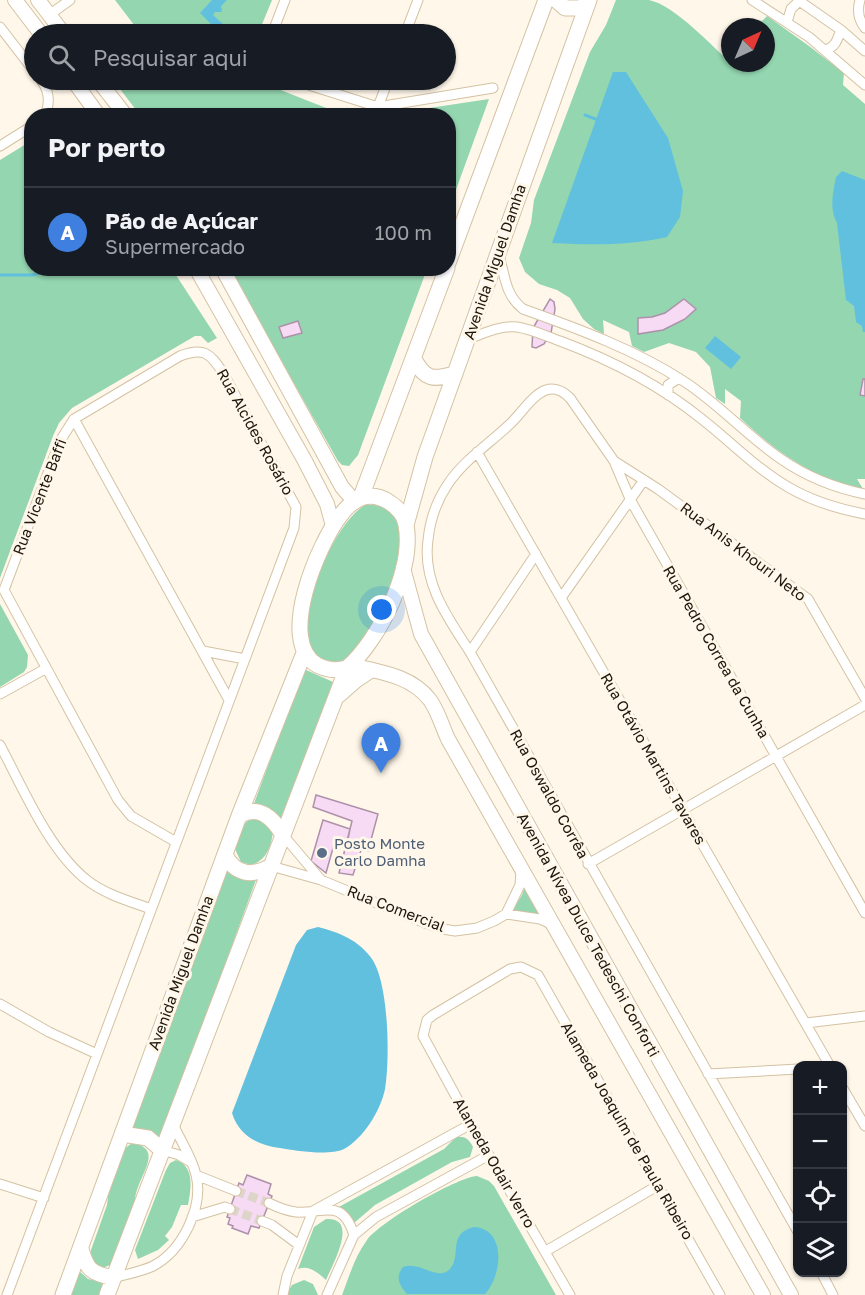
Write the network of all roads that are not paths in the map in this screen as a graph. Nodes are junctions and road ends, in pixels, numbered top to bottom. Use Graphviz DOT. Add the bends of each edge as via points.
graph roads {
  1 [pos="15,0"];
  2 [pos="38,0"];
  3 [pos="70,0"];
  4 [pos="285,0"];
  5 [pos="418,0"];
  6 [pos="546,0"];
  7 [pos="556,0"];
  8 [pos="752,0"];
  9 [pos="798,0"];
  10 [pos="860,0"];
  11 [pos="589,1"];
  12 [pos="50,15"];
  13 [pos="787,22"];
  14 [pos="33,24"];
  15 [pos="57,24"];
  16 [pos="276,24"];
  17 [pos="409,24"];
  18 [pos="0,27"];
  19 [pos="865,28"];
  20 [pos="840,30"];
  21 [pos="825,50"];
  22 [pos="865,51"];
  23 [pos="24,58"];
  24 [pos="865,85"];
  25 [pos="493,88"];
  26 [pos="45,90"];
  27 [pos="80,90"];
  28 [pos="106,90"];
  29 [pos="324,90"];
  30 [pos="384,90"];
  31 [pos="378,107"];
  32 [pos="46,108"];
  33 [pos="93,108"];
  34 [pos="120,108"];
  35 [pos="24,131"];
  36 [pos="0,146"];
  37 [pos="456,242"];
  38 [pos="498,251"];
  39 [pos="201,276"];
  40 [pos="226,276"];
  41 [pos="444,276"];
  42 [pos="523,309"];
  43 [pos="516,327"];
  44 [pos="590,334"];
  45 [pos="468,339"];
  46 [pos="584,350"];
  47 [pos="203,352"];
  48 [pos="414,359"];
  49 [pos="455,374"];
  50 [pos="679,378"];
  51 [pos="566,394"];
  52 [pos="668,394"];
  53 [pos="74,418"];
  54 [pos="477,452"];
  55 [pos="614,460"];
  56 [pos="644,480"];
  57 [pos="828,484"];
  58 [pos="865,494"];
  59 [pos="358,500"];
  60 [pos="631,501"];
  61 [pos="822,503"];
  62 [pos="865,514"];
  63 [pos="406,525"];
  64 [pos="333,526"];
  65 [pos="536,554"];
  66 [pos="402,568"];
  67 [pos="561,598"];
  68 [pos="202,651"];
  69 [pos="470,652"];
  70 [pos="304,653"];
  71 [pos="245,659"];
  72 [pos="349,667"];
  73 [pos="45,669"];
  74 [pos="371,670"];
  75 [pos="0,694"];
  76 [pos="336,698"];
  77 [pos="865,698"];
  78 [pos="229,700"];
  79 [pos="865,705"];
  80 [pos="0,745"];
  81 [pos="775,756"];
  82 [pos="683,810"];
  83 [pos="239,816"];
  84 [pos="283,835"];
  85 [pos="176,842"];
  86 [pos="225,855"];
  87 [pos="588,864"];
  88 [pos="271,866"];
  89 [pos="521,868"];
  90 [pos="321,880"];
  91 [pos="151,909"];
  92 [pos="865,913"];
  93 [pos="506,914"];
  94 [pos="554,926"];
  95 [pos="0,1004"];
  96 [pos="865,1016"];
  97 [pos="806,1023"];
  98 [pos="424,1029"];
  99 [pos="97,1054"];
  100 [pos="828,1061"];
  101 [pos="793,1069"];
  102 [pos="708,1074"];
  103 [pos="847,1094"];
  104 [pos="172,1124"];
  105 [pos="471,1124"];
  106 [pos="865,1126"];
  107 [pos="122,1134"];
  108 [pos="162,1150"];
  109 [pos="489,1155"];
  110 [pos="191,1162"];
  111 [pos="196,1175"];
  112 [pos="0,1184"];
  113 [pos="657,1186"];
  114 [pos="44,1198"];
  115 [pos="269,1203"];
  116 [pos="313,1211"];
  117 [pos="192,1217"];
  118 [pos="262,1221"];
  119 [pos="793,1223"];
  120 [pos="354,1235"];
  121 [pos="299,1245"];
  122 [pos="81,1249"];
  123 [pos="546,1251"];
  124 [pos="824,1277"];
  125 [pos="113,1278"];
  126 [pos="5,1292"];
  127 [pos="63,1295"];
  128 [pos="107,1295"];
  129 [pos="283,1295"];
  130 [pos="327,1295"];
  131 [pos="570,1295"];
  132 [pos="720,1295"];
  133 [pos="763,1295"];
  134 [pos="791,1295"];
  135 [pos="834,1295"];
  1 -- 14 [label="main road"];
  2 -- 12 [label="main road"];
  3 -- 12 [label="street"];
  4 -- 16 [label="street"];
  5 -- 17 [label="street"];
  6 -- 37 [label="main road"];
  7 -- 11 [label="main road" via="565,8 580,8"];
  8 -- 13 [label="street"];
  9 -- 13 [label="street"];
  9 -- 20 [label="street"];
  10 -- 19 [label="street" via="859,18"];
  11 -- 38 [label="main road, Avenida Miguel Damha"];
  12 -- 15 [label="main road"];
  13 -- 21 [label="street"];
  18 -- 23 [label="street"];
  20 -- 21 [label="street" via="836,43"];
  20 -- 22 [label="street"];
  21 -- 24 [label="street"];
  25 -- 31 [label="street"];
  26 -- 32 [label="street"];
  27 -- 33 [label="main road"];
  28 -- 34 [label="main road"];
  29 -- 31 [label="street"];
  30 -- 31 [label="street"];
  35 -- 36 [label="street"];
  38 -- 42 [label="street" via="507,289"];
  38 -- 45 [label="main road, Avenida Miguel Damha"];
  39 -- 64 [label="main road" via="305,461 327,504"];
  40 -- 59 [label="main road" via="342,487"];
  41 -- 48 [label="main road"];
  42 -- 43 [label="street"];
  42 -- 44 [label="street"];
  43 -- 45 [label="street"];
  43 -- 46 [label="street"];
  44 -- 46 [label="street"];
  44 -- 50 [label="street"];
  45 -- 49 [label="main road, Avenida Miguel Damha"];
  46 -- 52 [label="street"];
  47 -- 53 [label="street, Rua Vicente Baffi" via="180,356"];
  47 -- 71 [label="street, Rua Alcides Rosário" via="212,357 223,373 296,507 296,518"];
  48 -- 49 [label="main road" via="419,369 433,378"];
  48 -- 59 [label="main road"];
  49 -- 63 [label="main road, Avenida Miguel Damha"];
  50 -- 52 [label="street" via="668,385"];
  50 -- 57 [label="street" via="781,459"];
  51 -- 54 [label="street, Rua Oswaldo Corrêa" via="555,389 543,391"];
  51 -- 55 [label="street, Rua Pedro Correa da Cunha"];
  52 -- 61 [label="street" via="772,477"];
  53 -- 68 [label="street"];
  53 -- 73 [label="street, Rua Vicente Baffi" via="60,441 4,590"];
  54 -- 65 [label="street, Rua Otávio Martins Tavares"];
  54 -- 69 [label="street, Rua Oswaldo Corrêa" via="447,485 434,512 428,548 429,571 437,598"];
  55 -- 56 [label="street, Rua Anis Khouri Neto"];
  55 -- 60 [label="street, Rua Pedro Correa da Cunha"];
  56 -- 60 [label="street"];
  56 -- 77 [label="street, Rua Anis Khouri Neto" via="808,599"];
  57 -- 58 [label="street"];
  57 -- 61 [label="street"];
  59 -- 63 [label="main road" via="376,497 394,506"];
  59 -- 64 [label="main road"];
  60 -- 67 [label="street"];
  60 -- 81 [label="street, Rua Pedro Correa da Cunha"];
  61 -- 62 [label="street"];
  63 -- 66 [label="main road, Avenida Miguel Damha"];
  64 -- 70 [label="main road" via="304,596 300,638"];
  65 -- 67 [label="street, Rua Otávio Martins Tavares"];
  65 -- 69 [label="street"];
  66 -- 72 [label="main road, Avenida Miguel Damha" via="384,621"];
  66 -- 134 [label="main road, Avenida Nívea Dulce Tedeschi Conforti" via="421,634"];
  67 -- 82 [label="street, Rua Otávio Martins Tavares"];
  68 -- 71 [label="street"];
  68 -- 78 [label="street"];
  69 -- 87 [label="street, Rua Oswaldo Corrêa"];
  70 -- 72 [label="main road" via="328,670"];
  70 -- 83 [label="main road, Avenida Miguel Damha"];
  71 -- 78 [label="street"];
  72 -- 74 [label="main road, Avenida Nívea Dulce Tedeschi Conforti"];
  72 -- 76 [label="main road"];
  73 -- 75 [label="street"];
  73 -- 85 [label="street, Rua Vicente Baffi" via="118,800 131,816"];
  74 -- 76 [label="main road"];
  74 -- 89 [label="main road, Avenida Nívea Dulce Tedeschi Conforti" via="406,680 431,701"];
  76 -- 84 [label="main road"];
  78 -- 85 [label="street"];
  79 -- 81 [label="street"];
  80 -- 91 [label="street" via="54,844 73,867 111,895"];
  81 -- 82 [label="street"];
  81 -- 92 [label="street, Rua Pedro Correa da Cunha"];
  82 -- 87 [label="street"];
  82 -- 97 [label="street, Rua Otávio Martins Tavares"];
  83 -- 84 [label="main road" via="264,813"];
  83 -- 86 [label="main road, Avenida Miguel Damha"];
  84 -- 88 [label="main road"];
  84 -- 90 [label="street, Rua Comercial"];
  85 -- 91 [label="street"];
  86 -- 88 [label="main road" via="248,873 259,873"];
  86 -- 107 [label="main road, Avenida Miguel Damha"];
  87 -- 102 [label="street, Rua Oswaldo Corrêa"];
  88 -- 90 [label="street, Rua Comercial"];
  88 -- 104 [label="main road"];
  89 -- 93 [label="street" via="520,885"];
  89 -- 94 [label="main road, Avenida Nívea Dulce Tedeschi Conforti"];
  90 -- 93 [label="street, Rua Comercial" via="442,929 468,930"];
  91 -- 99 [label="street"];
  93 -- 94 [label="street"];
  94 -- 133 [label="main road, Avenida Nívea Dulce Tedeschi Conforti"];
  95 -- 99 [label="street"];
  96 -- 97 [label="street"];
  97 -- 100 [label="street, Rua Otávio Martins Tavares"];
  98 -- 105 [label="street, Alameda Odair Verro" via="427,1045"];
  98 -- 113 [label="street, Alameda Joaquim de Paula Ribeiro" via="433,1015 510,969 531,970 538,975"];
  99 -- 114 [label="street"];
  101 -- 102 [label="street"];
  102 -- 119 [label="street, Rua Oswaldo Corrêa"];
  103 -- 106 [label="street"];
  104 -- 108 [label="main road"];
  104 -- 110 [label="street"];
  105 -- 109 [label="street, Alameda Odair Verro"];
  105 -- 116 [label="street"];
  107 -- 108 [label="main road" via="148,1138"];
  107 -- 122 [label="main road, Avenida Miguel Damha"];
  108 -- 110 [label="street"];
  108 -- 125 [label="main road"];
  109 -- 120 [label="street" via="376,1217"];
  109 -- 123 [label="street, Alameda Odair Verro"];
  110 -- 111 [label="street"];
  111 -- 117 [label="street"];
  111 -- 117 [label="street" via="233,1190 227,1208"];
  112 -- 114 [label="street"];
  113 -- 123 [label="street"];
  113 -- 132 [label="street, Alameda Joaquim de Paula Ribeiro"];
  114 -- 126 [label="street"];
  115 -- 116 [label="street" via="296,1212"];
  116 -- 120 [label="street" via="334,1210 344,1216"];
  116 -- 121 [label="street"];
  117 -- 125 [label="street" via="170,1253 153,1266"];
  118 -- 121 [label="street"];
  120 -- 130 [label="street"];
  121 -- 129 [label="street"];
  122 -- 125 [label="main road" via="89,1269"];
  122 -- 127 [label="main road, Avenida Miguel Damha"];
  123 -- 131 [label="street, Alameda Odair Verro"];
  124 -- 135 [label="street"];
  125 -- 128 [label="main road"];
}
